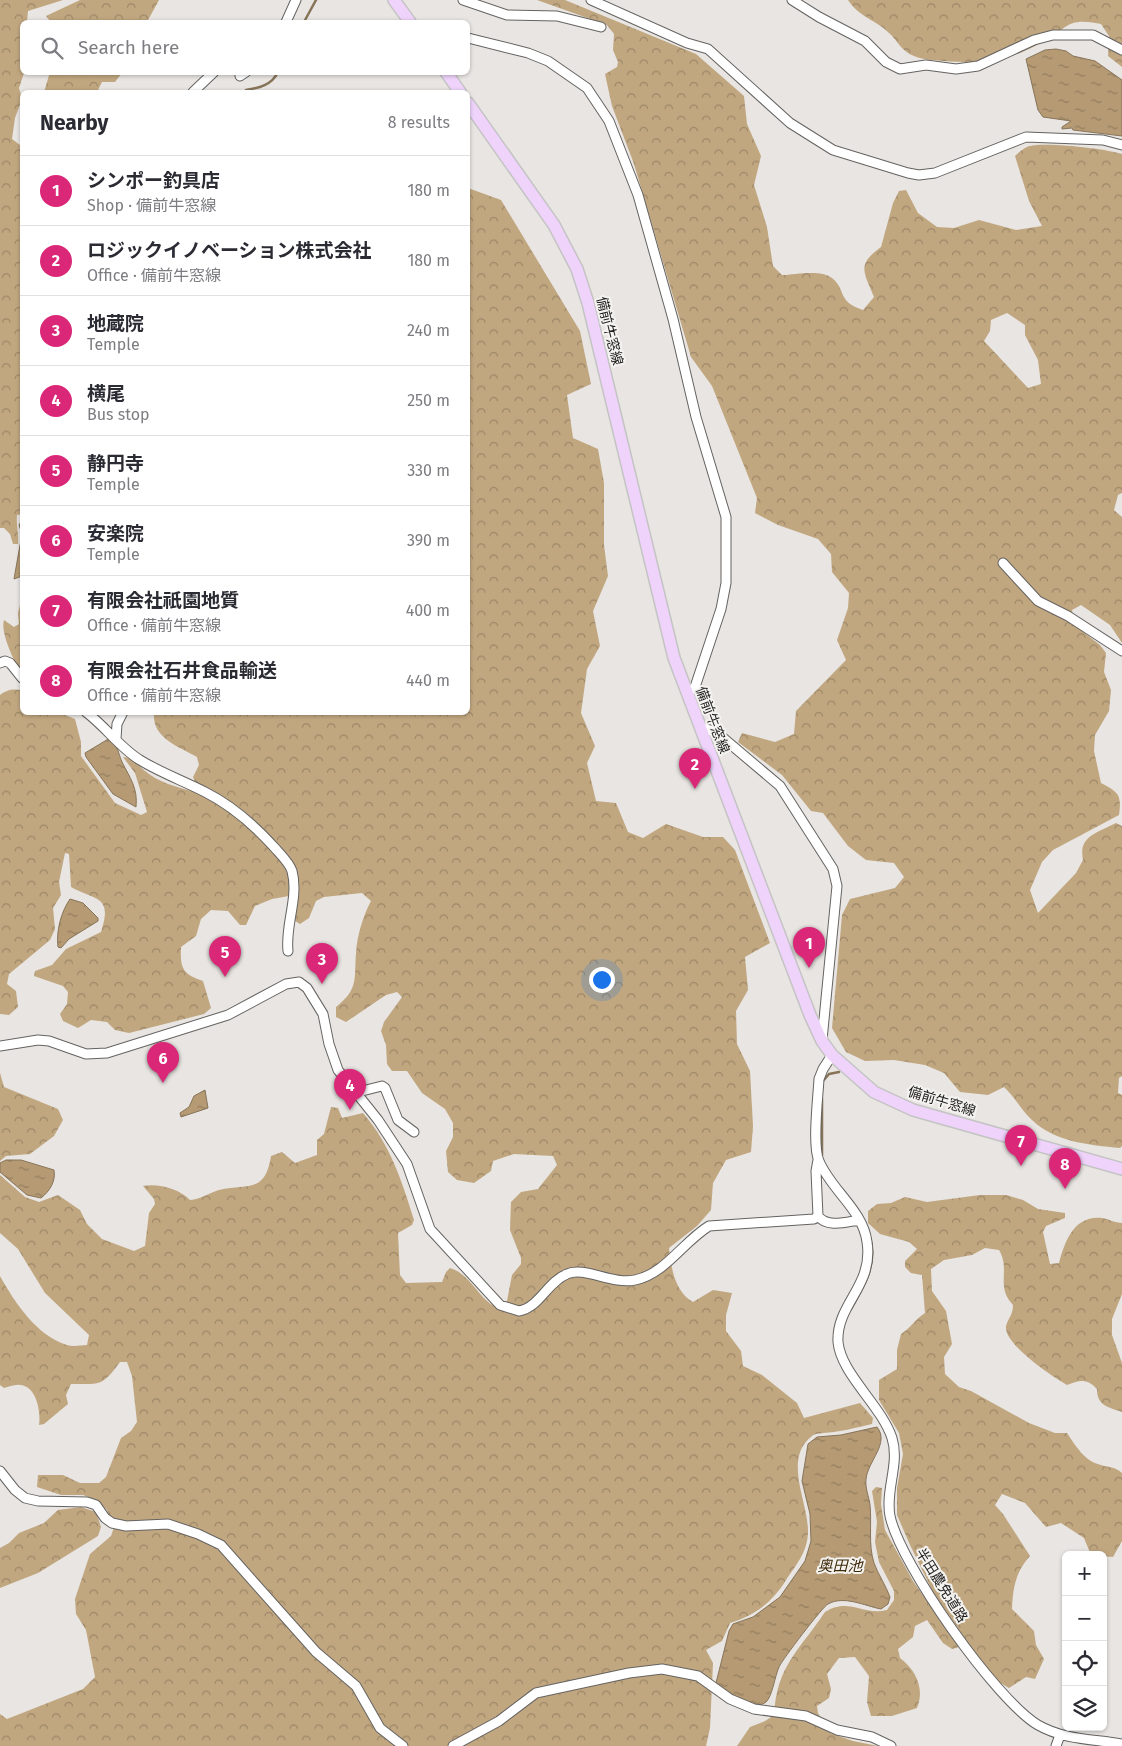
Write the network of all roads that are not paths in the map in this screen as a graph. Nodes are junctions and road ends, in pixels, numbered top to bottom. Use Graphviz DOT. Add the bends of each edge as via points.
graph roads {
  1 [pos="296,0"];
  2 [pos="394,0"];
  3 [pos="463,0"];
  4 [pos="591,0"];
  5 [pos="792,0"];
  6 [pos="287,20"];
  7 [pos="409,20"];
  8 [pos="600,27"];
  9 [pos="470,39"];
  10 [pos="1122,50"];
  11 [pos="211,75"];
  12 [pos="448,75"];
  13 [pos="195,90"];
  14 [pos="459,90"];
  15 [pos="470,107"];
  16 [pos="1122,145"];
  17 [pos="1003,563"];
  18 [pos="1122,651"];
  19 [pos="0,663"];
  20 [pos="20,676"];
  21 [pos="687,693"];
  22 [pos="89,715"];
  23 [pos="122,715"];
  24 [pos="700,727"];
  25 [pos="116,739"];
  26 [pos="288,951"];
  27 [pos="822,1041"];
  28 [pos="0,1046"];
  29 [pos="832,1055"];
  30 [pos="353,1090"];
  31 [pos="414,1132"];
  32 [pos="818,1160"];
  33 [pos="1122,1169"];
  34 [pos="818,1216"];
  35 [pos="859,1220"];
  36 [pos="0,1471"];
  37 [pos="1060,1735"];
  38 [pos="1122,1744"];
  39 [pos="403,1746"];
  40 [pos="453,1746"];
  41 [pos="892,1746"];
  42 [pos="1056,1746"];
  1 -- 6 [label="street"];
  2 -- 7 [label="main road"];
  3 -- 8 [label="street" via="507,15 557,16"];
  4 -- 16 [label="street" via="687,43 708,49 768,105 813,139 833,150 893,169 919,175 935,173 1026,137 1103,140"];
  5 -- 10 [label="street" via="865,41 886,62 900,69 978,66 1034,40 1053,36 1093,35"];
  9 -- 21 [label="street" via="534,55 587,88 609,121 638,195 673,319 696,417 726,517 726,583 694,687"];
  11 -- 13 [label="street"];
  12 -- 14 [label="main road"];
  15 -- 21 [label="main road, 備前牛窓線" via="554,225 577,268 588,302 660,610"];
  17 -- 18 [label="street" via="1038,601"];
  19 -- 20 [label="street" via="10,663"];
  21 -- 24 [label="main road, 備前牛窓線"];
  22 -- 25 [label="street"];
  23 -- 25 [label="street"];
  24 -- 27 [label="main road, 備前牛窓線"];
  24 -- 27 [label="street" via="722,737 780,786 833,870 837,886"];
  25 -- 26 [label="street" via="141,761 228,806 288,863 294,880 294,893"];
  27 -- 29 [label="main road, 備前牛窓線"];
  28 -- 30 [label="street" via="38,1040 86,1054 107,1053 228,1015 286,984 298,982 308,988 320,1007 338,1070"];
  29 -- 32 [label="street" via="819,1079"];
  29 -- 33 [label="main road, 備前牛窓線" via="874,1092 913,1110"];
  30 -- 31 [label="street" via="385,1088 398,1120"];
  30 -- 34 [label="street" via="378,1120 407,1164 437,1239 500,1305 509,1309 526,1310 566,1274 585,1273 620,1282 646,1277 658,1271 709,1226 795,1221"];
  32 -- 34 [label="street"];
  32 -- 35 [label="street, 半田農免道路"];
  34 -- 35 [label="street" via="829,1224"];
  35 -- 37 [label="street, 半田農免道路" via="868,1244 866,1272 843,1315 838,1329 838,1345 843,1362 873,1402 893,1441 894,1468 888,1502 894,1530 920,1582 985,1672 1019,1710 1038,1725"];
  36 -- 39 [label="street" via="25,1498 86,1502 96,1505 112,1523 126,1526 168,1524 221,1545 316,1652 356,1686 380,1728"];
  37 -- 38 [label="street, 半田農免道路"];
  37 -- 42 [label="street"];
  40 -- 41 [label="street" via="499,1721 536,1693 662,1669 698,1676 730,1699 754,1709 806,1716 837,1730 872,1737"];
}
